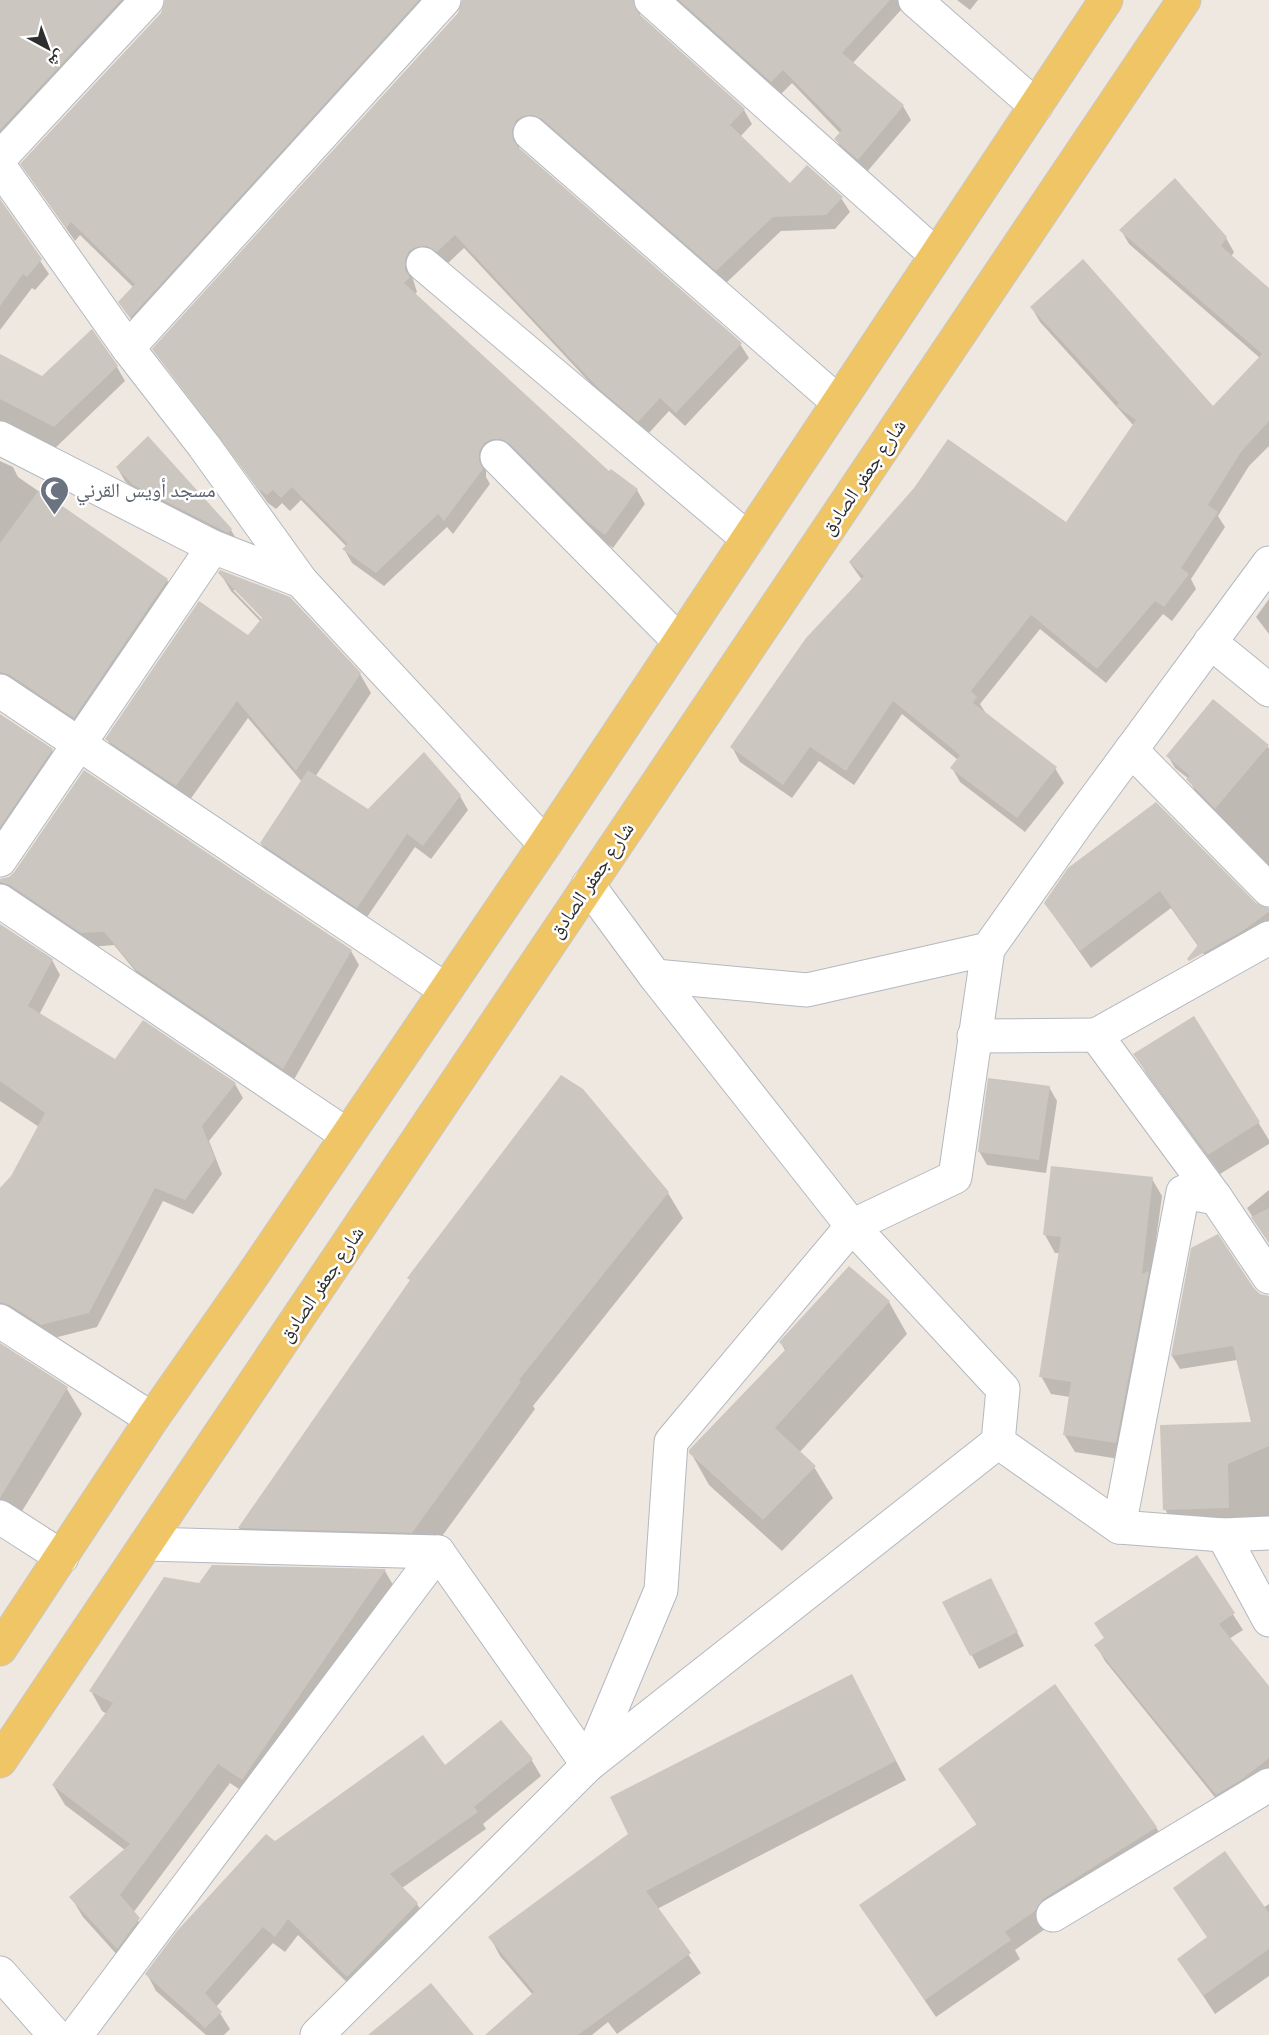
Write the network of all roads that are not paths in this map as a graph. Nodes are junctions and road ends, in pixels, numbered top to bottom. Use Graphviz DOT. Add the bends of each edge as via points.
graph roads {
  1 [pos="147,0"];
  2 [pos="444,0"];
  3 [pos="651,0"];
  4 [pos="915,0"];
  5 [pos="1106,0"];
  6 [pos="1184,0"];
  7 [pos="1036,106"];
  8 [pos="530,133"];
  9 [pos="0,158"];
  10 [pos="0,167"];
  11 [pos="936,255"];
  12 [pos="423,264"];
  13 [pos="128,348"];
  14 [pos="838,402"];
  15 [pos="0,438"];
  16 [pos="497,457"];
  17 [pos="748,539"];
  18 [pos="213,547"];
  19 [pos="1269,563"];
  20 [pos="301,581"];
  21 [pos="679,641"];
  22 [pos="1210,642"];
  23 [pos="1269,690"];
  24 [pos="0,691"];
  25 [pos="79,745"];
  26 [pos="1131,750"];
  27 [pos="545,844"];
  28 [pos="0,860"];
  29 [pos="588,885"];
  30 [pos="1269,890"];
  31 [pos="0,901"];
  32 [pos="1269,939"];
  33 [pos="988,949"];
  34 [pos="655,976"];
  35 [pos="446,990"];
  36 [pos="1096,1035"];
  37 [pos="974,1036"];
  38 [pos="347,1135"];
  39 [pos="1216,1198"];
  40 [pos="852,1226"];
  41 [pos="1269,1277"];
  42 [pos="0,1321"];
  43 [pos="152,1419"];
  44 [pos="998,1442"];
  45 [pos="0,1517"];
  46 [pos="1119,1527"];
  47 [pos="1269,1533"];
  48 [pos="1223,1534"];
  49 [pos="146,1544"];
  50 [pos="438,1552"];
  51 [pos="62,1557"];
  52 [pos="1269,1620"];
  53 [pos="0,1649"];
  54 [pos="0,1761"];
  55 [pos="588,1765"];
  56 [pos="1269,1785"];
  57 [pos="1053,1915"];
  58 [pos="0,1973"];
  59 [pos="54,2035"];
  60 [pos="76,2035"];
  61 [pos="317,2035"];
  1 -- 9 [label="street"];
  2 -- 13 [label="street"];
  3 -- 11 [label="street"];
  4 -- 7 [label="street"];
  5 -- 7 [label="main road"];
  6 -- 29 [label="main road, شارع جعفر الصادق"];
  7 -- 11 [label="main road"];
  8 -- 14 [label="street"];
  10 -- 13 [label="street"];
  11 -- 14 [label="main road"];
  12 -- 17 [label="street"];
  13 -- 20 [label="street"];
  14 -- 17 [label="main road"];
  15 -- 18 [label="street"];
  16 -- 21 [label="street"];
  17 -- 21 [label="main road"];
  18 -- 20 [label="street"];
  18 -- 25 [label="street"];
  19 -- 22 [label="street"];
  20 -- 27 [label="street"];
  21 -- 27 [label="main road"];
  22 -- 23 [label="street"];
  22 -- 26 [label="street"];
  24 -- 25 [label="street"];
  25 -- 28 [label="street"];
  25 -- 35 [label="street"];
  26 -- 30 [label="street"];
  26 -- 33 [label="street"];
  27 -- 35 [label="main road"];
  29 -- 34 [label="street"];
  29 -- 49 [label="main road, شارع جعفر الصادق"];
  31 -- 38 [label="street"];
  32 -- 36 [label="street"];
  33 -- 34 [label="street" via="807,990"];
  33 -- 37 [label="street"];
  34 -- 40 [label="street"];
  35 -- 38 [label="main road"];
  36 -- 37 [label="street"];
  36 -- 39 [label="street"];
  37 -- 40 [label="street" via="955,1177"];
  38 -- 43 [label="main road"];
  39 -- 41 [label="street"];
  39 -- 46 [label="street" via="1183,1192"];
  40 -- 44 [label="street" via="1003,1389"];
  40 -- 55 [label="street" via="671,1442 661,1590"];
  42 -- 43 [label="street"];
  43 -- 51 [label="main road"];
  44 -- 46 [label="street"];
  44 -- 55 [label="street"];
  45 -- 51 [label="street"];
  46 -- 48 [label="street"];
  47 -- 48 [label="street"];
  48 -- 52 [label="street"];
  49 -- 50 [label="street"];
  49 -- 54 [label="main road, شارع جعفر الصادق"];
  50 -- 55 [label="street"];
  50 -- 60 [label="street"];
  51 -- 53 [label="main road"];
  55 -- 61 [label="street"];
  56 -- 57 [label="street"];
  58 -- 59 [label="street"];
}
